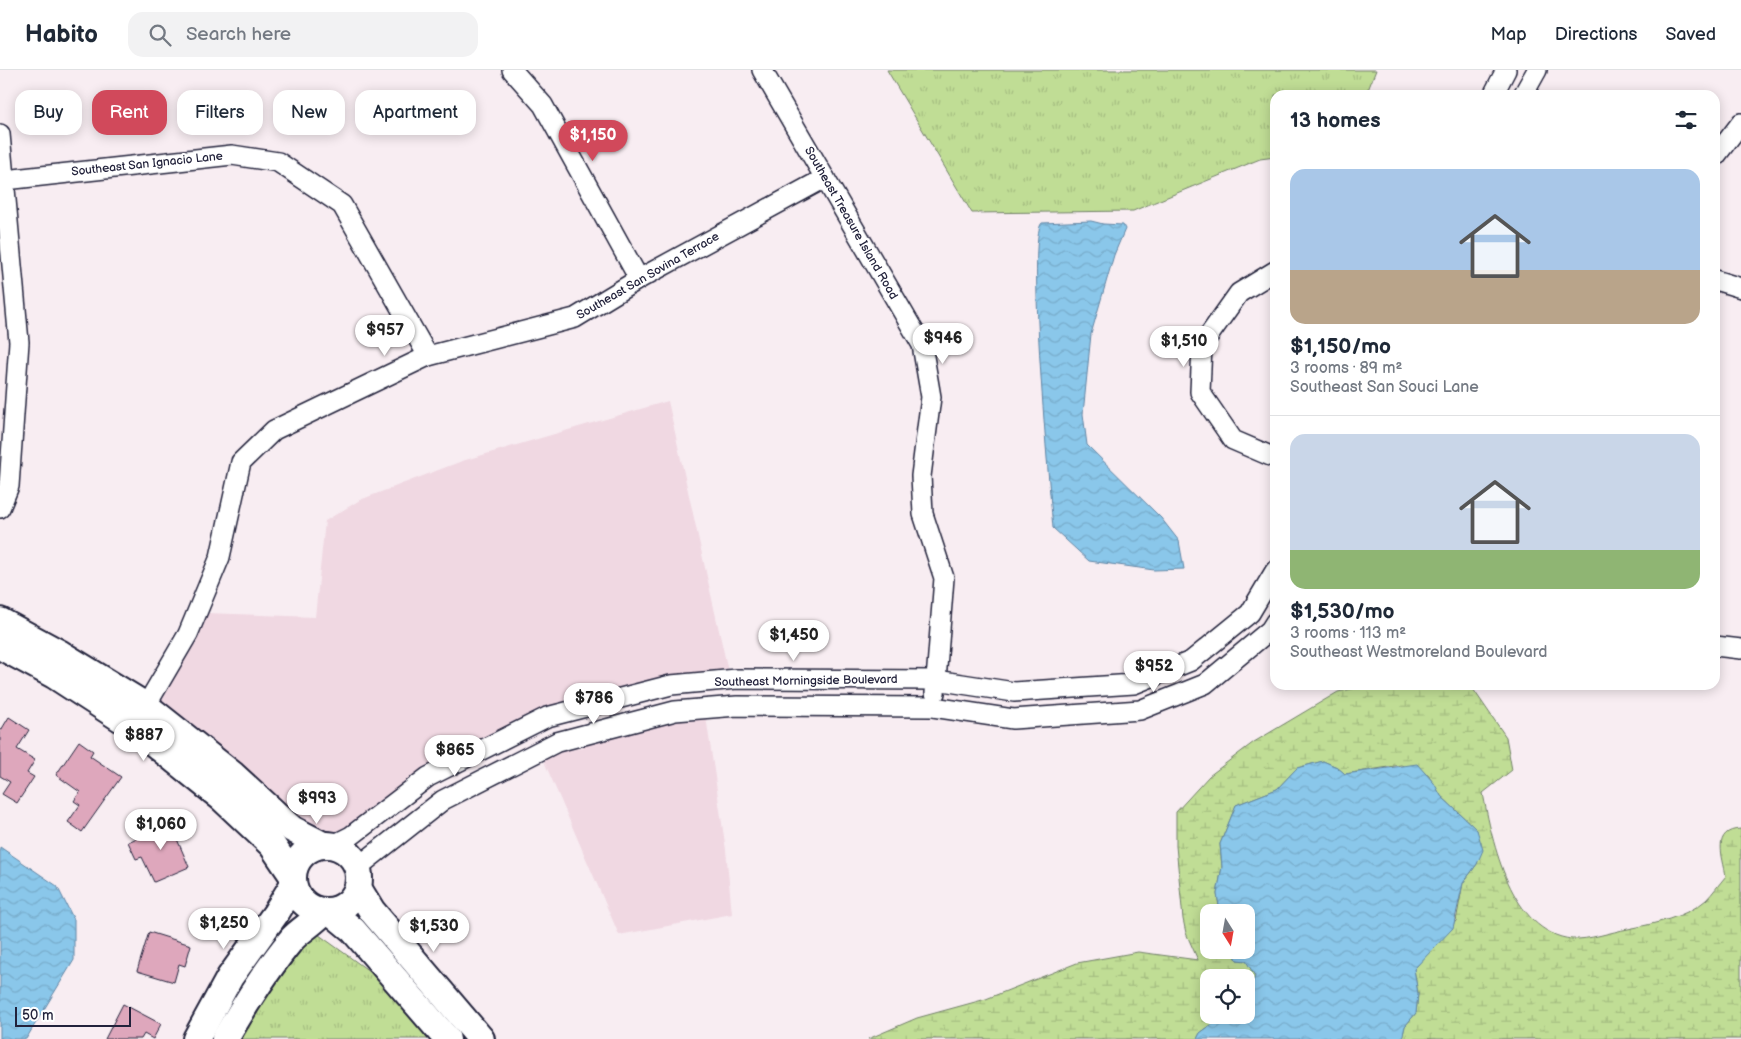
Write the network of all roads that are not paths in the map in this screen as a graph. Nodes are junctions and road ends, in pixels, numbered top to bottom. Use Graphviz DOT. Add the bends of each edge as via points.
graph roads {
  1 [pos="512,70"];
  2 [pos="762,70"];
  3 [pos="1506,70"];
  4 [pos="1537,70"];
  5 [pos="1499,90"];
  6 [pos="1526,90"];
  7 [pos="1741,123"];
  8 [pos="0,134"];
  9 [pos="1720,150"];
  10 [pos="825,178"];
  11 [pos="5,180"];
  12 [pos="1270,275"];
  13 [pos="639,279"];
  14 [pos="1720,282"];
  15 [pos="1741,288"];
  16 [pos="428,356"];
  17 [pos="1270,456"];
  18 [pos="0,508"];
  19 [pos="1270,579"];
  20 [pos="0,621"];
  21 [pos="1270,630"];
  22 [pos="0,646"];
  23 [pos="1720,647"];
  24 [pos="1741,649"];
  25 [pos="936,680"];
  26 [pos="715,681"];
  27 [pos="1134,684"];
  28 [pos="933,707"];
  29 [pos="715,708"];
  30 [pos="578,709"];
  31 [pos="1140,710"];
  32 [pos="140,716"];
  33 [pos="576,738"];
  34 [pos="434,774"];
  35 [pos="448,797"];
  36 [pos="327,845"];
  37 [pos="358,878"];
  38 [pos="293,881"];
  39 [pos="327,911"];
  40 [pos="196,1039"];
  41 [pos="224,1039"];
  42 [pos="447,1039"];
  43 [pos="481,1039"];
  1 -- 13 [label="street" via="543,105"];
  2 -- 10 [label="street, Southeast Treasure Island Road"];
  3 -- 5 [label="street"];
  4 -- 6 [label="street"];
  7 -- 9 [label="street"];
  8 -- 11 [label="street"];
  10 -- 13 [label="street, Southeast San Sovina Terrace"];
  10 -- 25 [label="street, Southeast Treasure Island Road" via="922,345 931,396 921,476 923,514 944,578"];
  11 -- 16 [label="street, Southeast San Ignacio Lane" via="232,155 278,162 342,206"];
  11 -- 18 [label="street" via="19,342 9,486"];
  12 -- 17 [label="street" via="1239,293 1202,345 1200,392 1233,440"];
  13 -- 16 [label="street, Southeast San Sovina Terrace" via="575,318"];
  14 -- 15 [label="street"];
  16 -- 32 [label="street, Southeast San Sovina Terrace" via="274,430 241,462 220,557 188,634"];
  19 -- 27 [label="street, Southeast Morningside Boulevard" via="1250,613 1192,661"];
  20 -- 32 [label="street" via="61,654"];
  21 -- 31 [label="street, Southeast Morningside Boulevard" via="1205,684"];
  22 -- 32 [label="street"];
  23 -- 24 [label="street"];
  25 -- 26 [label="street, Southeast Morningside Boulevard"];
  25 -- 27 [label="street, Southeast Morningside Boulevard" via="1014,692"];
  25 -- 28 [label="street, Southeast Treasure Island Road"];
  26 -- 29 [label="street"];
  26 -- 30 [label="street, Southeast Morningside Boulevard" via="671,684"];
  27 -- 31 [label="street"];
  28 -- 29 [label="street, Southeast Morningside Boulevard"];
  28 -- 31 [label="street, Southeast Morningside Boulevard" via="1013,719"];
  29 -- 33 [label="street, Southeast Morningside Boulevard" via="675,711"];
  30 -- 33 [label="street"];
  30 -- 34 [label="street, Southeast Morningside Boulevard" via="547,717"];
  32 -- 36 [label="street" via="233,775 292,829"];
  32 -- 38 [label="street" via="272,845"];
  33 -- 35 [label="street, Southeast Morningside Boulevard" via="557,742"];
  34 -- 35 [label="street"];
  34 -- 36 [label="street, Southeast Morningside Boulevard" via="351,836"];
  35 -- 37 [label="street, Southeast Morningside Boulevard" via="368,857"];
  36 -- 37 [label="street" via="346,852"];
  36 -- 38 [label="street" via="315,847 302,855 294,869"];
  37 -- 39 [label="street" via="351,900"];
  37 -- 43 [label="street" via="372,911"];
  38 -- 39 [label="street" via="306,905"];
  38 -- 40 [label="street" via="276,913 230,977"];
  39 -- 41 [label="street" via="294,937 250,996"];
  39 -- 42 [label="street" via="352,930"];
}
